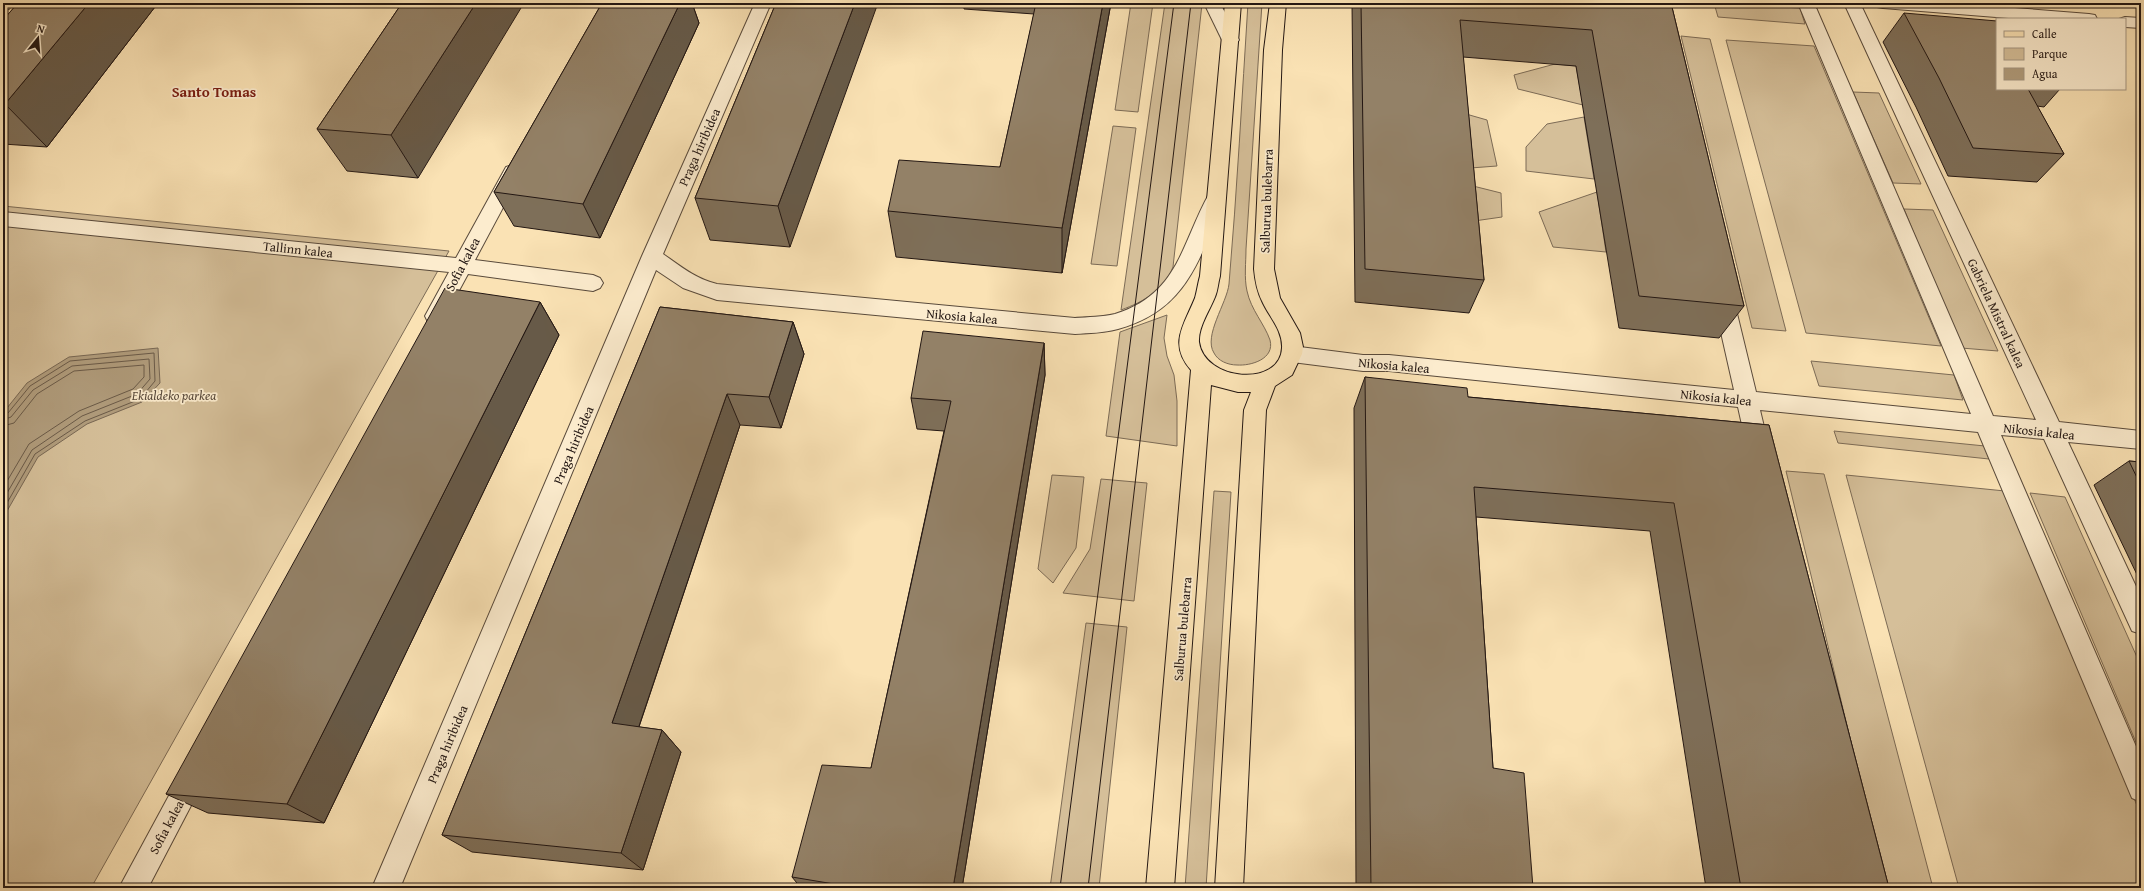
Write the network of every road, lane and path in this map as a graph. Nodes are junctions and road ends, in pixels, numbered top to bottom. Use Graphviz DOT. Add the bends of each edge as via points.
graph roads {
  1 [pos="763,3"];
  2 [pos="1212,3"];
  3 [pos="1233,3"];
  4 [pos="1278,3"];
  5 [pos="1806,3"];
  6 [pos="1852,3"];
  7 [pos="1883,3"];
  8 [pos="2076,18"];
  9 [pos="2126,22"];
  10 [pos="2141,23"];
  11 [pos="1230,40"];
  12 [pos="522,155"];
  13 [pos="1216,199"];
  14 [pos="3,219"];
  15 [pos="652,256"];
  16 [pos="461,266"];
  17 [pos="1718,277"];
  18 [pos="593,283"];
  19 [pos="424,337"];
  20 [pos="1292,354"];
  21 [pos="1202,370"];
  22 [pos="1266,381"];
  23 [pos="1746,400"];
  24 [pos="1986,425"];
  25 [pos="2053,432"];
  26 [pos="2141,440"];
  27 [pos="1764,474"];
  28 [pos="2141,623"];
  29 [pos="205,755"];
  30 [pos="2141,789"];
  31 [pos="133,888"];
  32 [pos="386,888"];
  33 [pos="1160,888"];
  34 [pos="1229,888"];
  1 -- 15 [label="street, Praga hiribidea"];
  2 -- 11 [label="street"];
  3 -- 11 [label="main road"];
  4 -- 20 [label="main road, Salburua bulebarra" via="1273,50 1264,269 1266,286 1272,301 1292,337"];
  5 -- 24 [label="street"];
  6 -- 25 [label="street, Gabriela Mistral kalea"];
  7 -- 8 [label="street"];
  9 -- 10 [label="street"];
  11 -- 13 [label="main road"];
  12 -- 16 [label="street, Sofia kalea"];
  13 -- 15 [label="street, Nikosia kalea" via="1182,275 1168,293 1144,310 1116,322 1075,326 717,292 700,289"];
  13 -- 21 [label="main road" via="1210,276 1189,343 1194,358"];
  14 -- 16 [label="street, Tallinn kalea"];
  15 -- 32 [label="street, Praga hiribidea"];
  16 -- 18 [label="street, Tallinn kalea"];
  16 -- 19 [label="street, Sofia kalea"];
  17 -- 23 [label="street"];
  20 -- 22 [label="main road" via="1284,370"];
  20 -- 23 [label="street, Nikosia kalea"];
  21 -- 22 [label="main road" via="1217,379 1231,383 1247,385"];
  21 -- 33 [label="main road, Salburua bulebarra"];
  22 -- 34 [label="main road" via="1255,410"];
  23 -- 24 [label="street, Nikosia kalea"];
  23 -- 27 [label="street"];
  24 -- 25 [label="street, Nikosia kalea"];
  24 -- 30 [label="street"];
  25 -- 26 [label="street, Nikosia kalea"];
  25 -- 28 [label="street, Gabriela Mistral kalea"];
  29 -- 31 [label="street, Sofia kalea"];
}
